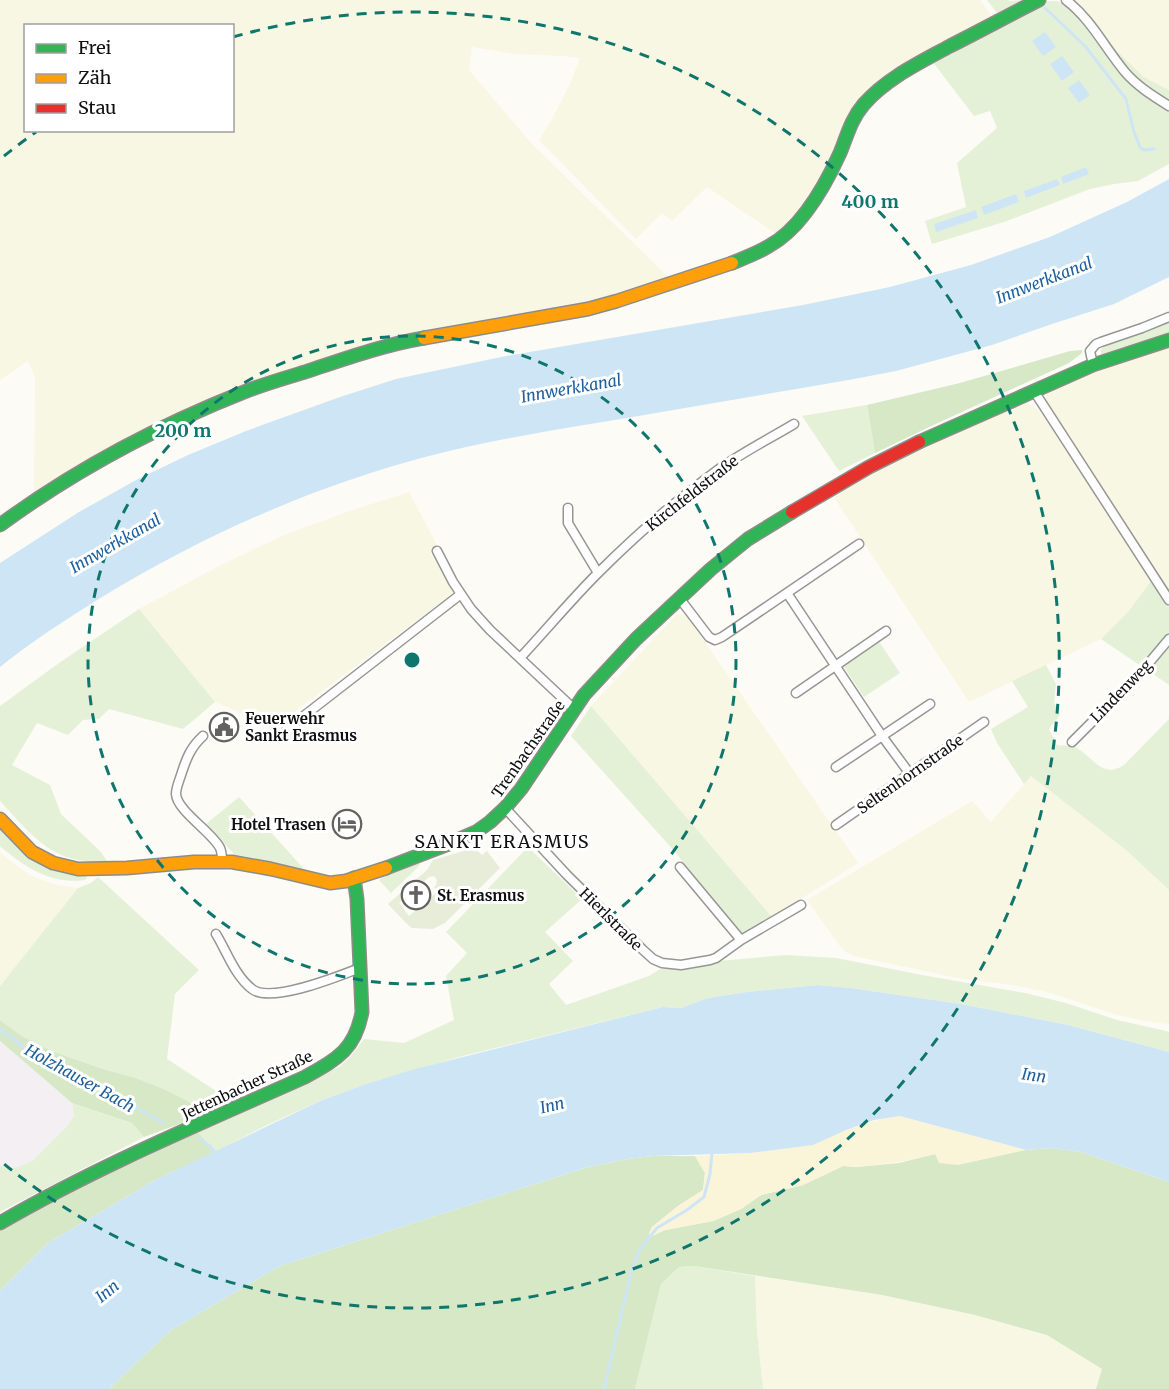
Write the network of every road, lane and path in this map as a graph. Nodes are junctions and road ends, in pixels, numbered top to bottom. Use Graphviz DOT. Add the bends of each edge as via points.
graph roads {
  1 [pos="1039,0"];
  2 [pos="1066,0"];
  3 [pos="1169,106"];
  4 [pos="1169,317"];
  5 [pos="1169,340"];
  6 [pos="1093,365"];
  7 [pos="1034,391"];
  8 [pos="794,424"];
  9 [pos="568,508"];
  10 [pos="0,525"];
  11 [pos="859,544"];
  12 [pos="437,551"];
  13 [pos="598,573"];
  14 [pos="786,593"];
  15 [pos="461,594"];
  16 [pos="680,598"];
  17 [pos="1169,600"];
  18 [pos="886,631"];
  19 [pos="1169,639"];
  20 [pos="520,658"];
  21 [pos="836,665"];
  22 [pos="796,693"];
  23 [pos="930,704"];
  24 [pos="574,709"];
  25 [pos="984,722"];
  26 [pos="287,729"];
  27 [pos="203,736"];
  28 [pos="882,736"];
  29 [pos="1072,742"];
  30 [pos="836,767"];
  31 [pos="910,774"];
  32 [pos="505,808"];
  33 [pos="0,819"];
  34 [pos="836,825"];
  35 [pos="222,861"];
  36 [pos="680,867"];
  37 [pos="354,878"];
  38 [pos="801,904"];
  39 [pos="216,934"];
  40 [pos="741,940"];
  41 [pos="360,968"];
  42 [pos="0,1223"];
  1 -- 10 [label="street" via="905,70 879,89 857,112 815,199 785,235 770,246 729,264 617,301 397,343 247,391 103,458"];
  2 -- 3 [label="street" via="1127,74"];
  4 -- 6 [label="street" via="1096,344 1090,351"];
  5 -- 6 [label="street, Trenbachstraße"];
  6 -- 7 [label="street, Trenbachstraße"];
  7 -- 16 [label="street, Trenbachstraße" via="869,466 747,539"];
  7 -- 17 [label="street"];
  8 -- 13 [label="street, Kirchfeldstraße" via="729,462 687,493"];
  9 -- 13 [label="street" via="568,523"];
  11 -- 14 [label="street"];
  12 -- 15 [label="street"];
  13 -- 20 [label="street, Kirchfeldstraße"];
  14 -- 16 [label="street" via="716,640 709,637"];
  14 -- 21 [label="street"];
  15 -- 20 [label="street" via="490,630"];
  15 -- 26 [label="street"];
  16 -- 24 [label="street, Trenbachstraße" via="636,639"];
  18 -- 21 [label="street"];
  19 -- 29 [label="street, Lindenweg" via="1133,682"];
  20 -- 24 [label="street"];
  21 -- 22 [label="street"];
  21 -- 28 [label="street"];
  23 -- 28 [label="street"];
  24 -- 32 [label="street, Trenbachstraße"];
  25 -- 31 [label="street, Seltenhornstraße"];
  27 -- 35 [label="street" via="188,753 177,798 217,843"];
  28 -- 30 [label="street"];
  28 -- 31 [label="street"];
  31 -- 34 [label="street, Seltenhornstraße"];
  32 -- 37 [label="street, Trenbachstraße" via="467,836"];
  32 -- 40 [label="street, Hierlstraße" via="653,959 681,965 700,962 716,958"];
  33 -- 35 [label="street, Trenbachstraße" via="32,852 53,863 78,869"];
  35 -- 37 [label="street, Trenbachstraße" via="322,882"];
  36 -- 40 [label="street"];
  37 -- 41 [label="street, Jettenbacher Straße"];
  38 -- 40 [label="street, Hierlstraße"];
  39 -- 41 [label="street" via="238,974 253,990 265,994 313,985"];
  41 -- 42 [label="street, Jettenbacher Straße" via="359,1028 353,1041 336,1058 305,1077 130,1155"];
}
